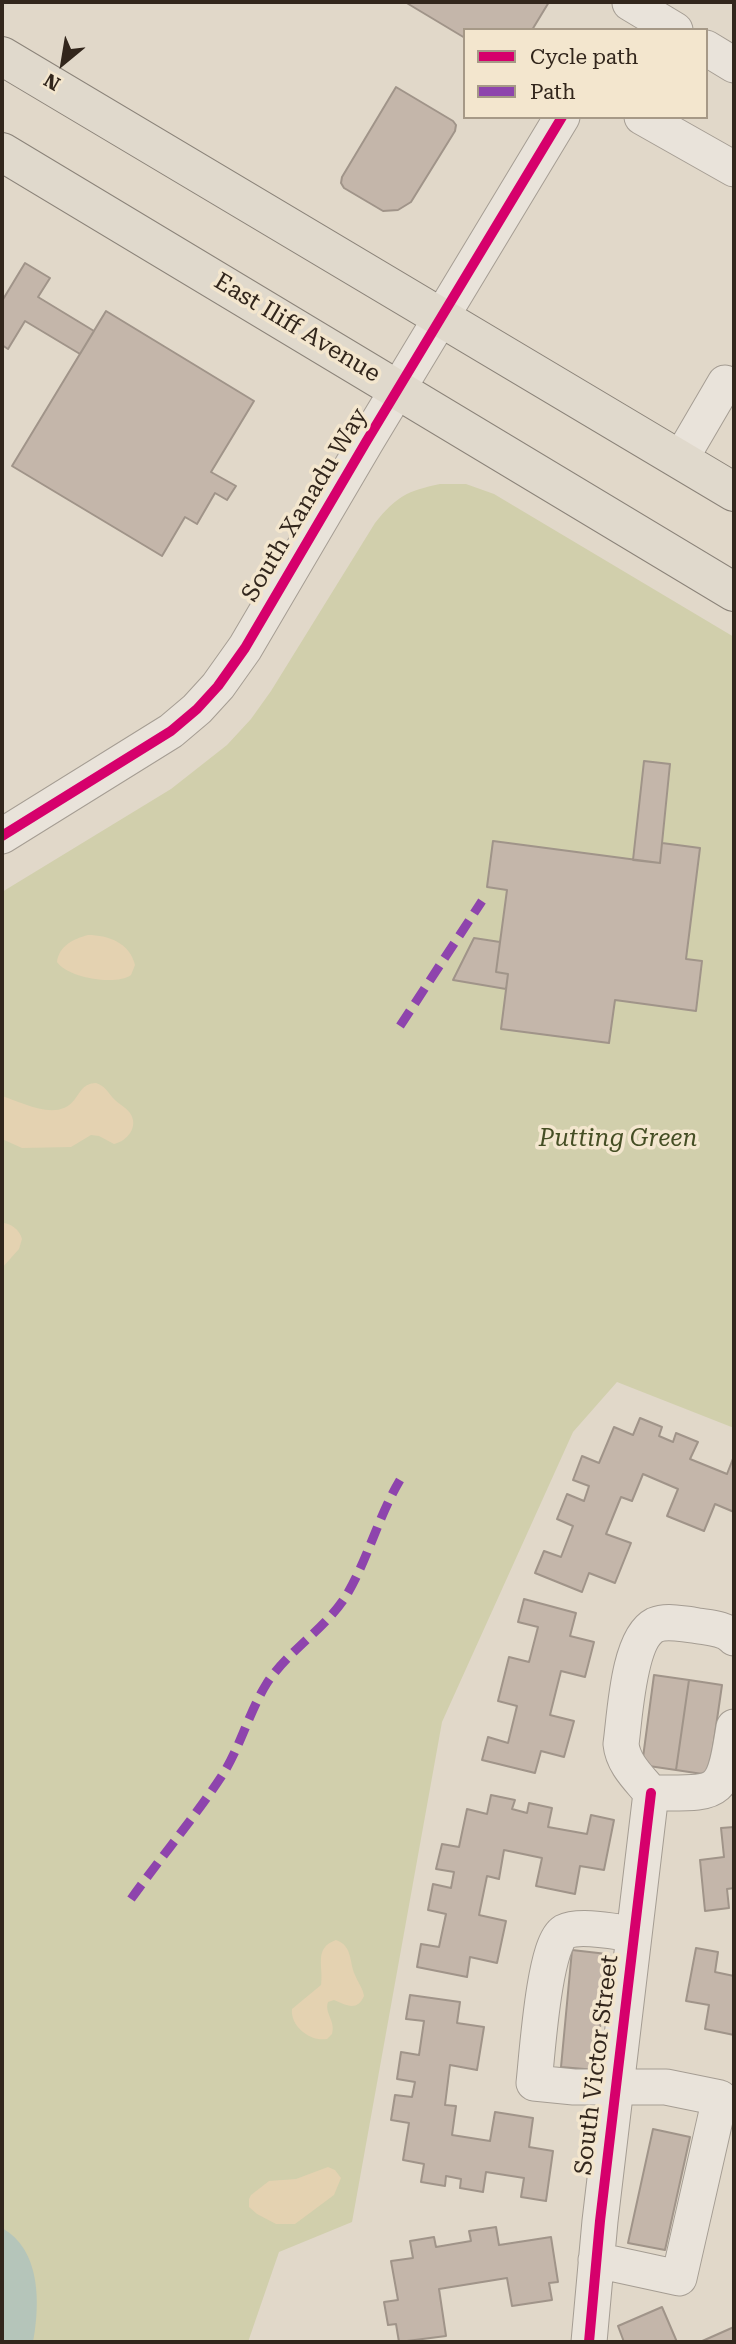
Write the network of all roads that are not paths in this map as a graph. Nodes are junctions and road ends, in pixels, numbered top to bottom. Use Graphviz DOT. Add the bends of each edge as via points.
graph roads {
  1 [pos="625,11"];
  2 [pos="670,28"];
  3 [pos="708,49"];
  4 [pos="2,56"];
  5 [pos="734,65"];
  6 [pos="561,119"];
  7 [pos="646,119"];
  8 [pos="2,152"];
  9 [pos="734,169"];
  10 [pos="442,317"];
  11 [pos="725,383"];
  12 [pos="398,389"];
  13 [pos="680,460"];
  14 [pos="734,492"];
  15 [pos="734,592"];
  16 [pos="2,836"];
  17 [pos="734,1638"];
  18 [pos="734,1727"];
  19 [pos="651,1793"];
  20 [pos="633,1934"];
  21 [pos="616,2088"];
  22 [pos="596,2260"];
  23 [pos="589,2342"];
  1 -- 2 [label="street"];
  3 -- 5 [label="street"];
  4 -- 10 [label="main road"];
  6 -- 10 [label="street, South Xanadu Way"];
  7 -- 9 [label="street"];
  8 -- 12 [label="main road, East Iliff Avenue"];
  10 -- 12 [label="street, South Xanadu Way"];
  10 -- 13 [label="main road"];
  11 -- 13 [label="street"];
  12 -- 15 [label="main road, East Iliff Avenue"];
  12 -- 16 [label="street, South Xanadu Way" via="245,648 213,693 165,735"];
  13 -- 14 [label="main road"];
  17 -- 19 [label="street" via="722,1630 665,1622 651,1628 639,1645 621,1744 624,1759"];
  18 -- 19 [label="street" via="726,1774 713,1788 695,1793"];
  19 -- 20 [label="street, South Victor Street"];
  20 -- 21 [label="street, South Victor Street"];
  20 -- 21 [label="street" via="583,1929 564,1932 558,1938 546,1980 534,2083"];
  21 -- 22 [label="street, South Victor Street"];
  21 -- 22 [label="street" via="678,2088 720,2098 678,2278"];
  22 -- 23 [label="street, South Victor Street"];
}
